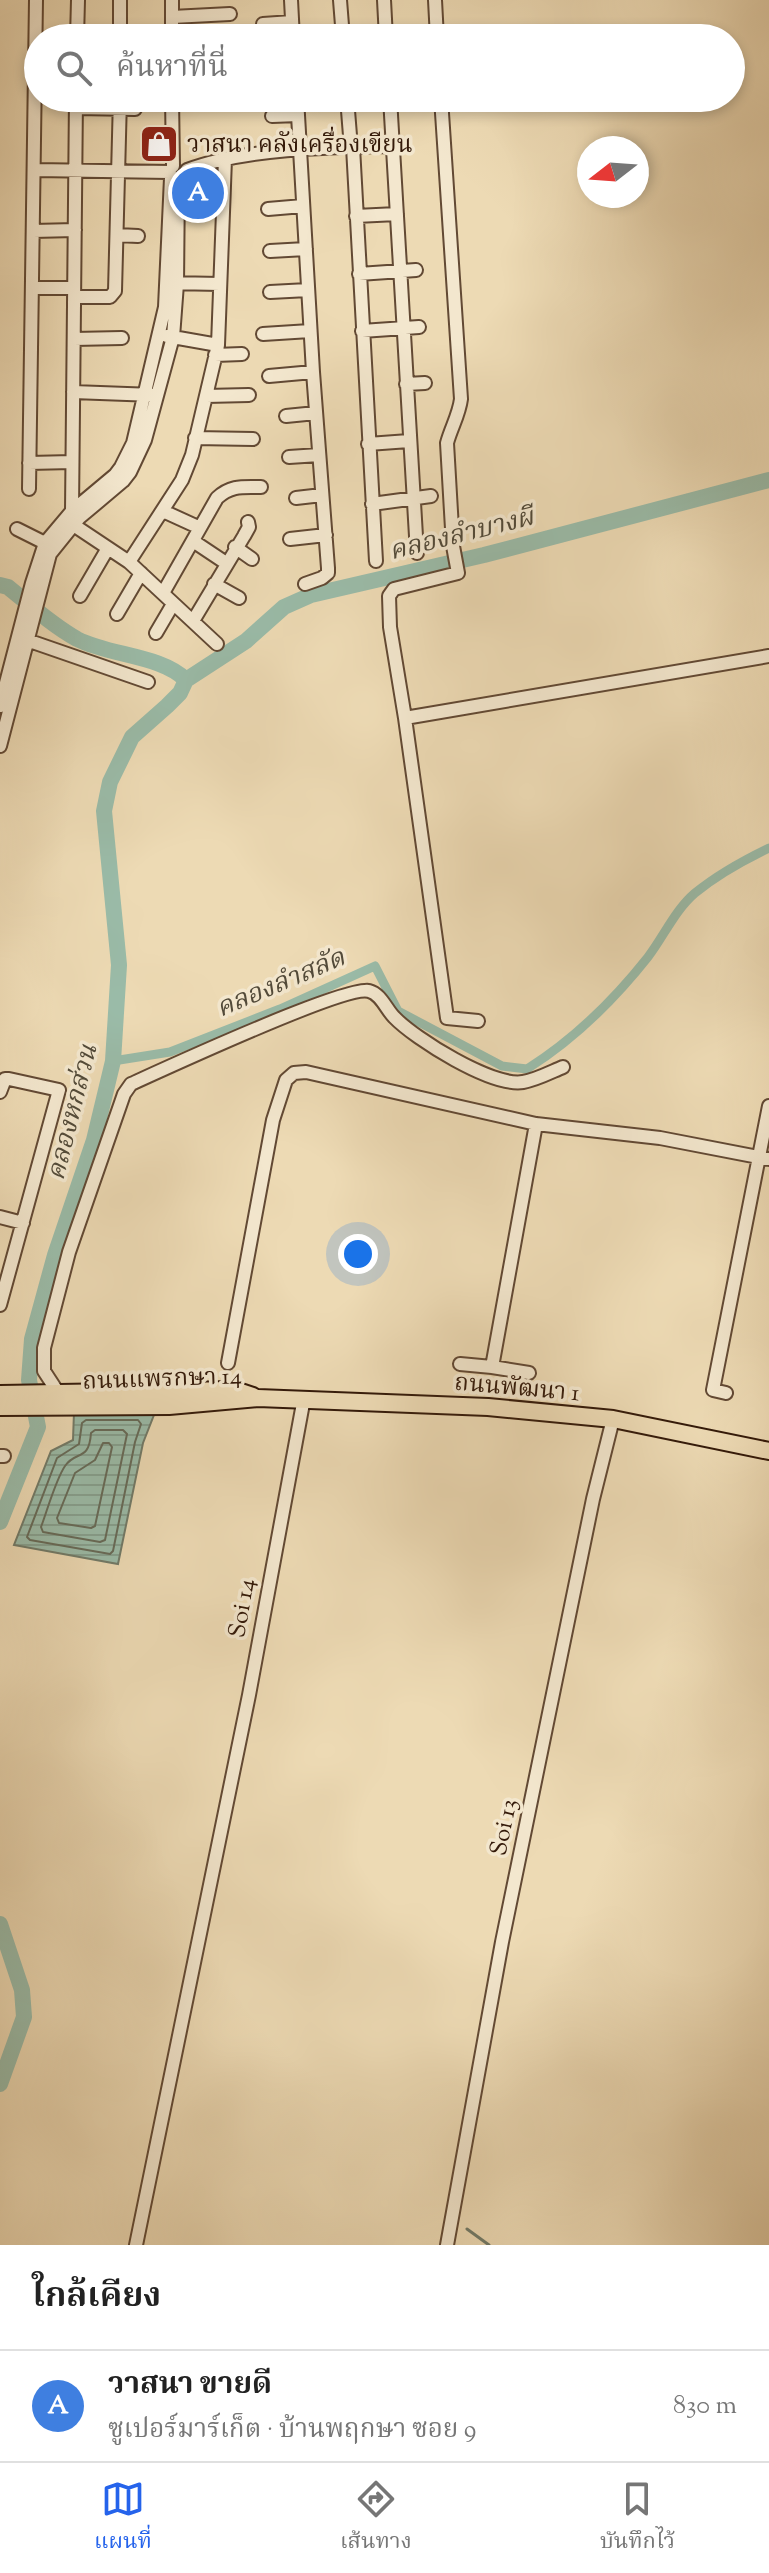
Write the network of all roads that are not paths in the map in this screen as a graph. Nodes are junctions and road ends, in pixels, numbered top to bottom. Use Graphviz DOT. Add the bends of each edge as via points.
graph roads {
  1 [pos="36,0"];
  2 [pos="78,0"];
  3 [pos="120,0"];
  4 [pos="172,0"];
  5 [pos="291,0"];
  6 [pos="340,0"];
  7 [pos="384,0"];
  8 [pos="435,0"];
  9 [pos="230,14"];
  10 [pos="172,17"];
  11 [pos="292,22"];
  12 [pos="36,24"];
  13 [pos="77,24"];
  14 [pos="120,24"];
  15 [pos="172,24"];
  16 [pos="263,24"];
  17 [pos="342,24"];
  18 [pos="385,24"];
  19 [pos="436,24"];
  20 [pos="36,112"];
  21 [pos="76,112"];
  22 [pos="120,112"];
  23 [pos="172,112"];
  24 [pos="298,112"];
  25 [pos="348,112"];
  26 [pos="391,112"];
  27 [pos="442,112"];
  28 [pos="298,115"];
  29 [pos="272,116"];
  30 [pos="393,146"];
  31 [pos="352,147"];
  32 [pos="300,150"];
  33 [pos="225,159"];
  34 [pos="35,170"];
  35 [pos="75,170"];
  36 [pos="119,170"];
  37 [pos="173,174"];
  38 [pos="303,206"];
  39 [pos="268,209"];
  40 [pos="397,214"];
  41 [pos="356,216"];
  42 [pos="75,230"];
  43 [pos="33,231"];
  44 [pos="117,235"];
  45 [pos="138,236"];
  46 [pos="306,249"];
  47 [pos="270,251"];
  48 [pos="400,270"];
  49 [pos="416,270"];
  50 [pos="359,274"];
  51 [pos="172,283"];
  52 [pos="220,284"];
  53 [pos="32,288"];
  54 [pos="308,290"];
  55 [pos="270,292"];
  56 [pos="74,293"];
  57 [pos="419,327"];
  58 [pos="402,328"];
  59 [pos="310,331"];
  60 [pos="362,331"];
  61 [pos="263,334"];
  62 [pos="160,335"];
  63 [pos="173,337"];
  64 [pos="122,338"];
  65 [pos="74,339"];
  66 [pos="216,350"];
  67 [pos="242,354"];
  68 [pos="313,372"];
  69 [pos="269,376"];
  70 [pos="425,383"];
  71 [pos="406,384"];
  72 [pos="73,392"];
  73 [pos="152,395"];
  74 [pos="249,395"];
  75 [pos="206,396"];
  76 [pos="316,413"];
  77 [pos="286,416"];
  78 [pos="195,438"];
  79 [pos="253,439"];
  80 [pos="409,441"];
  81 [pos="368,444"];
  82 [pos="319,455"];
  83 [pos="289,457"];
  84 [pos="72,462"];
  85 [pos="29,463"];
  86 [pos="261,487"];
  87 [pos="29,489"];
  88 [pos="322,495"];
  89 [pos="431,496"];
  90 [pos="296,498"];
  91 [pos="413,499"];
  92 [pos="372,504"];
  93 [pos="163,511"];
  94 [pos="70,518"];
  95 [pos="248,522"];
  96 [pos="198,527"];
  97 [pos="17,529"];
  98 [pos="326,535"];
  99 [pos="290,539"];
  100 [pos="193,541"];
  101 [pos="45,543"];
  102 [pos="235,547"];
  103 [pos="108,548"];
  104 [pos="417,553"];
  105 [pos="252,559"];
  106 [pos="376,561"];
  107 [pos="129,562"];
  108 [pos="226,563"];
  109 [pos="141,573"];
  110 [pos="214,584"];
  111 [pos="305,584"];
  112 [pos="36,586"];
  113 [pos="163,593"];
  114 [pos="80,596"];
  115 [pos="239,598"];
  116 [pos="173,604"];
  117 [pos="117,614"];
  118 [pos="193,621"];
  119 [pos="156,633"];
  120 [pos="24,638"];
  121 [pos="217,644"];
  122 [pos="769,656"];
  123 [pos="148,682"];
  124 [pos="0,706"];
  125 [pos="405,718"];
  126 [pos="0,746"];
  127 [pos="478,1021"];
  128 [pos="563,1067"];
  129 [pos="0,1092"];
  130 [pos="769,1106"];
  131 [pos="536,1124"];
  132 [pos="764,1158"];
  133 [pos="0,1217"];
  134 [pos="23,1223"];
  135 [pos="0,1305"];
  136 [pos="228,1363"];
  137 [pos="460,1364"];
  138 [pos="492,1367"];
  139 [pos="529,1373"];
  140 [pos="714,1390"];
  141 [pos="54,1397"];
  142 [pos="258,1398"];
  143 [pos="304,1398"];
  144 [pos="6,1400"];
  145 [pos="613,1419"];
  146 [pos="769,1451"];
  147 [pos="136,2245"];
  148 [pos="447,2245"];
  1 -- 12 [label="street"];
  2 -- 13 [label="street"];
  3 -- 14 [label="street"];
  4 -- 10 [label="street"];
  5 -- 11 [label="street"];
  6 -- 17 [label="street"];
  7 -- 18 [label="street"];
  8 -- 19 [label="street"];
  9 -- 10 [label="street"];
  10 -- 15 [label="street"];
  11 -- 16 [label="street"];
  20 -- 34 [label="street"];
  21 -- 35 [label="street"];
  22 -- 36 [label="street"];
  23 -- 37 [label="street"];
  24 -- 28 [label="street"];
  25 -- 31 [label="street"];
  26 -- 30 [label="street"];
  27 -- 125 [label="street" via="461,399 447,443 458,573 394,589 389,596"];
  28 -- 29 [label="street"];
  28 -- 32 [label="street"];
  30 -- 31 [label="street"];
  30 -- 40 [label="street"];
  31 -- 32 [label="street"];
  31 -- 41 [label="street"];
  32 -- 33 [label="street"];
  32 -- 38 [label="street"];
  33 -- 37 [label="street" via="187,170 180,164"];
  33 -- 52 [label="street"];
  34 -- 35 [label="street"];
  34 -- 43 [label="street"];
  35 -- 36 [label="street"];
  35 -- 42 [label="street"];
  36 -- 37 [label="street"];
  36 -- 44 [label="street"];
  37 -- 51 [label="street"];
  38 -- 39 [label="street"];
  38 -- 46 [label="street"];
  40 -- 41 [label="street"];
  40 -- 48 [label="street"];
  41 -- 50 [label="street"];
  42 -- 43 [label="street"];
  42 -- 56 [label="street"];
  43 -- 53 [label="street"];
  44 -- 45 [label="street"];
  44 -- 56 [label="street" via="113,295"];
  46 -- 47 [label="street"];
  46 -- 54 [label="street"];
  48 -- 49 [label="street"];
  48 -- 50 [label="street"];
  48 -- 58 [label="street"];
  50 -- 60 [label="street"];
  51 -- 52 [label="street"];
  51 -- 62 [label="street"];
  51 -- 63 [label="street"];
  52 -- 66 [label="street"];
  53 -- 56 [label="street"];
  53 -- 85 [label="street"];
  54 -- 55 [label="street"];
  54 -- 59 [label="street"];
  56 -- 65 [label="street"];
  57 -- 58 [label="street"];
  58 -- 60 [label="street"];
  58 -- 71 [label="street"];
  59 -- 61 [label="street"];
  59 -- 68 [label="street"];
  60 -- 81 [label="street"];
  62 -- 63 [label="street"];
  62 -- 73 [label="street"];
  63 -- 66 [label="street"];
  63 -- 73 [label="street"];
  64 -- 65 [label="street"];
  65 -- 72 [label="street"];
  66 -- 67 [label="street"];
  66 -- 75 [label="street"];
  68 -- 69 [label="street"];
  68 -- 76 [label="street"];
  70 -- 71 [label="street"];
  71 -- 80 [label="street"];
  72 -- 73 [label="street"];
  72 -- 84 [label="street"];
  73 -- 94 [label="street" via="121,467"];
  74 -- 75 [label="street"];
  75 -- 78 [label="street"];
  76 -- 77 [label="street"];
  76 -- 82 [label="street"];
  78 -- 79 [label="street"];
  78 -- 93 [label="street" via="188,467"];
  80 -- 81 [label="street"];
  80 -- 91 [label="street"];
  81 -- 92 [label="street"];
  82 -- 83 [label="street"];
  82 -- 88 [label="street"];
  84 -- 85 [label="street"];
  84 -- 94 [label="street"];
  85 -- 87 [label="street"];
  86 -- 96 [label="street" via="225,491"];
  88 -- 90 [label="street"];
  88 -- 98 [label="street"];
  89 -- 91 [label="street"];
  91 -- 92 [label="street"];
  91 -- 104 [label="street"];
  92 -- 106 [label="street"];
  93 -- 96 [label="street"];
  93 -- 107 [label="street"];
  94 -- 101 [label="street"];
  94 -- 103 [label="street"];
  94 -- 112 [label="street"];
  95 -- 102 [label="street"];
  96 -- 100 [label="street"];
  97 -- 101 [label="street"];
  98 -- 99 [label="street"];
  98 -- 111 [label="street" via="328,573"];
  100 -- 108 [label="street"];
  100 -- 113 [label="street"];
  101 -- 112 [label="street"];
  102 -- 105 [label="street"];
  102 -- 108 [label="street"];
  103 -- 107 [label="street"];
  103 -- 114 [label="street"];
  107 -- 109 [label="street"];
  108 -- 110 [label="street"];
  109 -- 113 [label="street"];
  109 -- 117 [label="street"];
  110 -- 115 [label="street"];
  110 -- 118 [label="street"];
  112 -- 120 [label="street"];
  113 -- 116 [label="street"];
  116 -- 118 [label="street"];
  116 -- 119 [label="street"];
  118 -- 121 [label="street"];
  120 -- 123 [label="street"];
  120 -- 124 [label="street"];
  120 -- 126 [label="street"];
  122 -- 125 [label="street"];
  125 -- 127 [label="street" via="447,1018"];
  128 -- 141 [label="street" via="522,1082 493,1078 408,1029 371,991 357,991 131,1084 54,1306 44,1371"];
  129 -- 134 [label="street" via="5,1079 59,1090"];
  130 -- 132 [label="street"];
  131 -- 132 [label="street" via="660,1138"];
  131 -- 136 [label="street" via="294,1073 286,1080 272,1123"];
  131 -- 138 [label="street"];
  132 -- 140 [label="street"];
  133 -- 134 [label="street"];
  134 -- 135 [label="street"];
  137 -- 138 [label="street"];
  138 -- 139 [label="street"];
  141 -- 142 [label="main road, ถนนแพรกษา 14" via="169,1406"];
  141 -- 144 [label="main road, ถนนแพรกษา 14"];
  142 -- 143 [label="main road, ถนนพัฒนา 1"];
  143 -- 145 [label="main road, ถนนพัฒนา 1"];
  143 -- 147 [label="street, Soi 14"];
  145 -- 146 [label="main road, ถนนพัฒนา 1"];
  145 -- 148 [label="street, Soi 13" via="505,1926"];
}
